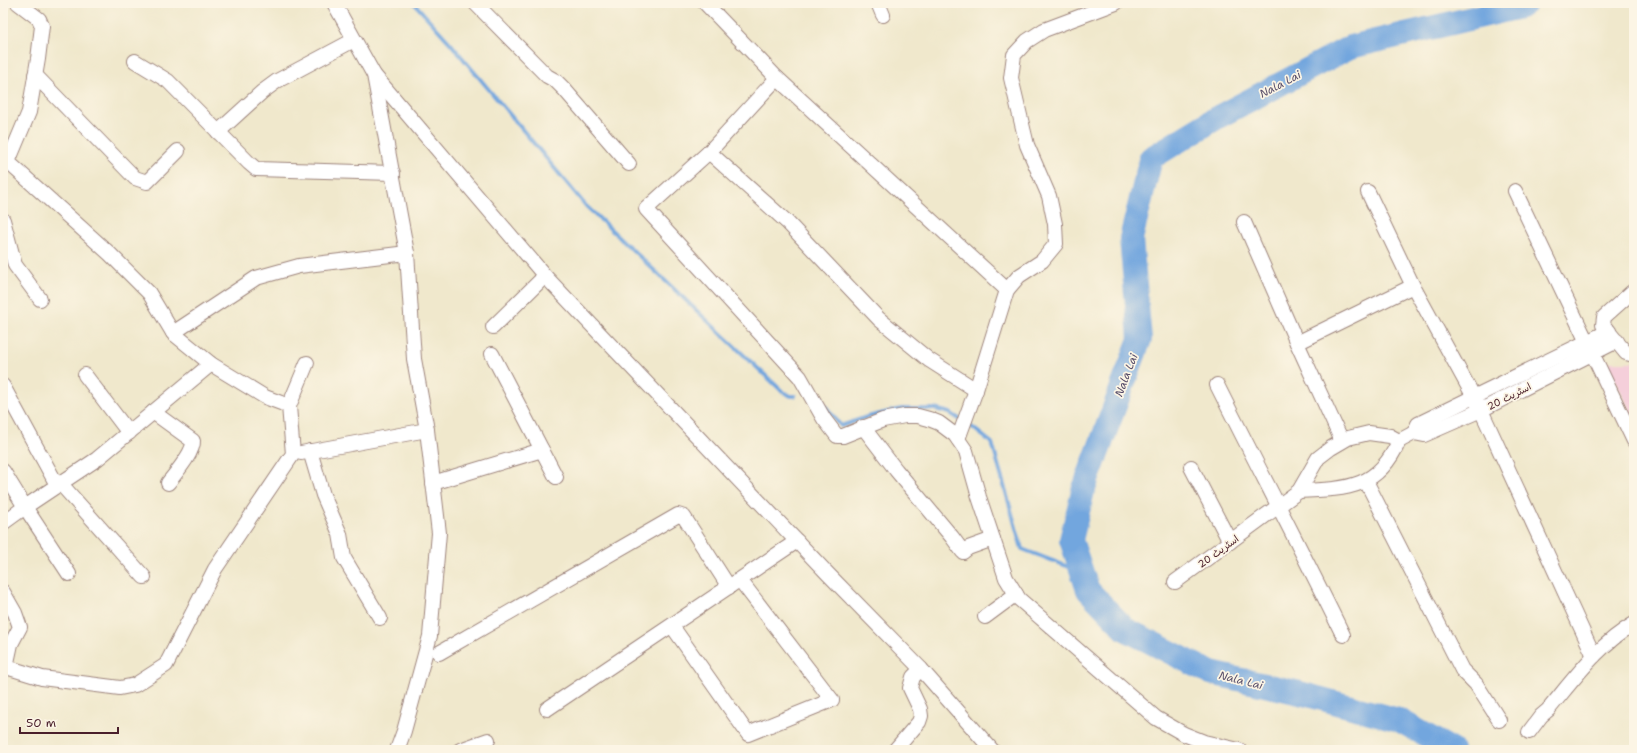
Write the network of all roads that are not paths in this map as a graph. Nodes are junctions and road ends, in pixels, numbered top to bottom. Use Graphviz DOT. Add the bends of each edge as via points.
graph roads {
  1 [pos="18,3"];
  2 [pos="334,3"];
  3 [pos="475,3"];
  4 [pos="705,3"];
  5 [pos="1116,3"];
  6 [pos="354,40"];
  7 [pos="135,61"];
  8 [pos="35,75"];
  9 [pos="374,75"];
  10 [pos="778,78"];
  11 [pos="218,132"];
  12 [pos="178,151"];
  13 [pos="709,152"];
  14 [pos="6,164"];
  15 [pos="629,164"];
  16 [pos="393,173"];
  17 [pos="1368,192"];
  18 [pos="1514,192"];
  19 [pos="3,220"];
  20 [pos="1244,222"];
  21 [pos="407,253"];
  22 [pos="545,276"];
  23 [pos="1413,286"];
  24 [pos="1007,290"];
  25 [pos="1634,292"];
  26 [pos="40,299"];
  27 [pos="493,327"];
  28 [pos="174,333"];
  29 [pos="1613,336"];
  30 [pos="1297,343"];
  31 [pos="1590,348"];
  32 [pos="1634,352"];
  33 [pos="492,354"];
  34 [pos="307,363"];
  35 [pos="211,364"];
  36 [pos="85,375"];
  37 [pos="1217,385"];
  38 [pos="3,386"];
  39 [pos="976,390"];
  40 [pos="1477,404"];
  41 [pos="289,406"];
  42 [pos="153,412"];
  43 [pos="863,427"];
  44 [pos="427,430"];
  45 [pos="129,433"];
  46 [pos="958,439"];
  47 [pos="1634,440"];
  48 [pos="1342,441"];
  49 [pos="1399,441"];
  50 [pos="542,450"];
  51 [pos="310,451"];
  52 [pos="293,454"];
  53 [pos="1192,467"];
  54 [pos="3,471"];
  55 [pos="556,477"];
  56 [pos="1366,481"];
  57 [pos="168,483"];
  58 [pos="433,483"];
  59 [pos="58,484"];
  60 [pos="1299,490"];
  61 [pos="1277,505"];
  62 [pos="24,507"];
  63 [pos="3,523"];
  64 [pos="992,539"];
  65 [pos="798,541"];
  66 [pos="1230,542"];
  67 [pos="69,574"];
  68 [pos="144,577"];
  69 [pos="1175,582"];
  70 [pos="735,584"];
  71 [pos="3,592"];
  72 [pos="1016,594"];
  73 [pos="985,617"];
  74 [pos="380,618"];
  75 [pos="1634,624"];
  76 [pos="672,626"];
  77 [pos="1628,634"];
  78 [pos="1343,635"];
  79 [pos="439,653"];
  80 [pos="1594,656"];
  81 [pos="4,667"];
  82 [pos="921,668"];
  83 [pos="547,709"];
  84 [pos="1499,720"];
  85 [pos="1529,732"];
  86 [pos="488,740"];
  87 [pos="397,750"];
  88 [pos="460,750"];
  89 [pos="895,750"];
  90 [pos="992,750"];
  91 [pos="1239,750"];
  1 -- 8 [label="street" via="33,13 42,26"];
  2 -- 6 [label="street"];
  3 -- 15 [label="street" via="547,76 564,89"];
  4 -- 10 [label="street"];
  5 -- 24 [label="street" via="1044,30 1027,41 1014,56 1011,78 1027,145 1049,196 1056,244 1042,261 1019,276"];
  6 -- 9 [label="street"];
  6 -- 11 [label="street" via="277,81"];
  7 -- 11 [label="street" via="168,81"];
  8 -- 12 [label="street" via="134,178 147,182"];
  8 -- 14 [label="street" via="29,112"];
  9 -- 16 [label="street"];
  9 -- 22 [label="street"];
  10 -- 13 [label="street"];
  10 -- 24 [label="street"];
  11 -- 16 [label="street" via="256,169"];
  13 -- 39 [label="street" via="787,222 879,319 929,360"];
  13 -- 43 [label="street" via="646,209 800,377 837,436"];
  14 -- 28 [label="street" via="110,254 149,293"];
  16 -- 21 [label="street"];
  17 -- 23 [label="street"];
  18 -- 31 [label="street"];
  19 -- 26 [label="street" via="15,266"];
  20 -- 30 [label="street"];
  21 -- 28 [label="street" via="299,266 256,278"];
  21 -- 44 [label="street" via="414,359"];
  22 -- 27 [label="street"];
  22 -- 65 [label="street"];
  23 -- 30 [label="street"];
  23 -- 40 [label="street"];
  24 -- 39 [label="street"];
  25 -- 29 [label="street" via="1604,317 1603,325"];
  28 -- 35 [label="street"];
  29 -- 31 [label="street, اسٹریٹ 20"];
  29 -- 32 [label="street" via="1626,353"];
  30 -- 48 [label="street"];
  31 -- 40 [label="street, اسٹریٹ 20"];
  31 -- 47 [label="street"];
  33 -- 50 [label="street"];
  34 -- 41 [label="street"];
  35 -- 41 [label="street" via="265,397"];
  35 -- 42 [label="street"];
  36 -- 45 [label="street"];
  37 -- 61 [label="street"];
  38 -- 59 [label="street"];
  39 -- 46 [label="street"];
  40 -- 49 [label="street, اسٹریٹ 20" via="1424,435 1414,434"];
  40 -- 80 [label="street"];
  41 -- 52 [label="street"];
  42 -- 45 [label="street"];
  42 -- 57 [label="street" via="193,441 193,446"];
  43 -- 46 [label="street" via="883,420 918,416 939,423"];
  43 -- 64 [label="street" via="963,552"];
  44 -- 51 [label="street"];
  44 -- 58 [label="street"];
  45 -- 59 [label="street" via="97,459"];
  46 -- 64 [label="street" via="966,451"];
  48 -- 49 [label="street, اسٹریٹ 20" via="1370,433 1390,436"];
  48 -- 60 [label="street, اسٹریٹ 20" via="1318,458"];
  49 -- 56 [label="street" via="1384,467"];
  50 -- 55 [label="street"];
  50 -- 58 [label="street"];
  51 -- 52 [label="street"];
  51 -- 74 [label="street" via="323,495 340,534 344,558"];
  52 -- 81 [label="street" via="215,569 166,664 135,685 120,688 42,678"];
  53 -- 66 [label="street"];
  54 -- 62 [label="street"];
  56 -- 60 [label="street" via="1343,488"];
  56 -- 84 [label="street" via="1462,670 1476,684"];
  58 -- 87 [label="street" via="439,533 430,636"];
  59 -- 62 [label="street"];
  59 -- 68 [label="street"];
  60 -- 61 [label="street, اسٹریٹ 20"];
  61 -- 66 [label="street, اسٹریٹ 20"];
  61 -- 78 [label="street"];
  62 -- 63 [label="street"];
  62 -- 67 [label="street"];
  64 -- 72 [label="street" via="1006,578"];
  65 -- 70 [label="street"];
  65 -- 82 [label="street"];
  66 -- 69 [label="street, اسٹریٹ 20"];
  70 -- 76 [label="street"];
  70 -- 76 [label="street" via="832,700 748,734"];
  70 -- 79 [label="street" via="684,517 678,515"];
  71 -- 81 [label="street" via="20,627"];
  72 -- 73 [label="street"];
  72 -- 91 [label="street" via="1054,631 1156,718 1204,742"];
  75 -- 77 [label="street"];
  76 -- 83 [label="street"];
  77 -- 80 [label="street"];
  80 -- 85 [label="street"];
  82 -- 89 [label="street" via="913,677 910,688 920,709 919,722"];
  82 -- 90 [label="street"];
  86 -- 88 [label="street"];
}
